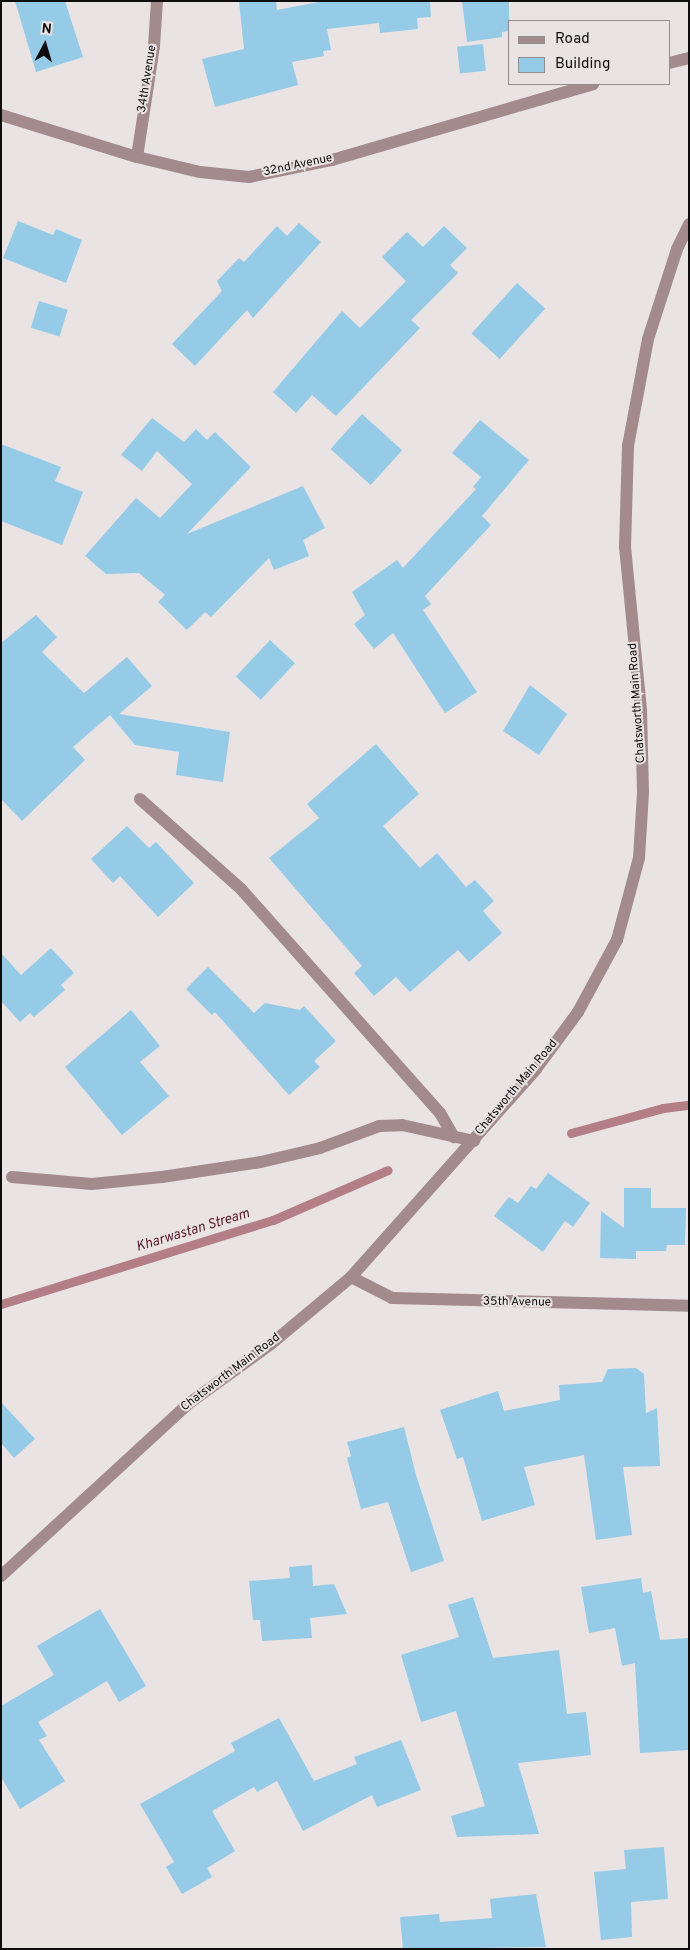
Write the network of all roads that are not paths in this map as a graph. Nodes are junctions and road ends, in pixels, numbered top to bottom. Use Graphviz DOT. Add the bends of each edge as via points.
graph roads {
  1 [pos="157,1"];
  2 [pos="689,58"];
  3 [pos="670,63"];
  4 [pos="590,85"];
  5 [pos="1,115"];
  6 [pos="137,157"];
  7 [pos="689,224"];
  8 [pos="140,799"];
  9 [pos="454,1137"];
  10 [pos="474,1141"];
  11 [pos="12,1177"];
  12 [pos="351,1276"];
  13 [pos="689,1306"];
  14 [pos="1,1576"];
  1 -- 6 [label="street, 34th Avenue" via="154,46"];
  2 -- 3 [label="street"];
  4 -- 6 [label="street, 32nd Avenue" via="332,160 249,177 200,172"];
  5 -- 6 [label="street, 32nd Avenue"];
  7 -- 10 [label="street, Chatsworth Main Road" via="677,250 648,340 628,446 625,546 641,710 642,792 638,858 617,940 578,1012 536,1069"];
  8 -- 9 [label="street" via="241,889 440,1113"];
  9 -- 10 [label="street, Chatsworth Main Road"];
  9 -- 11 [label="street, Chatsworth Main Road" via="402,1125 379,1126 320,1148 261,1162 171,1175 92,1184"];
  10 -- 12 [label="street, Chatsworth Main Road"];
  12 -- 13 [label="street, 35th Avenue" via="392,1298"];
  12 -- 14 [label="street, Chatsworth Main Road" via="272,1344 188,1404 82,1498"];
}
